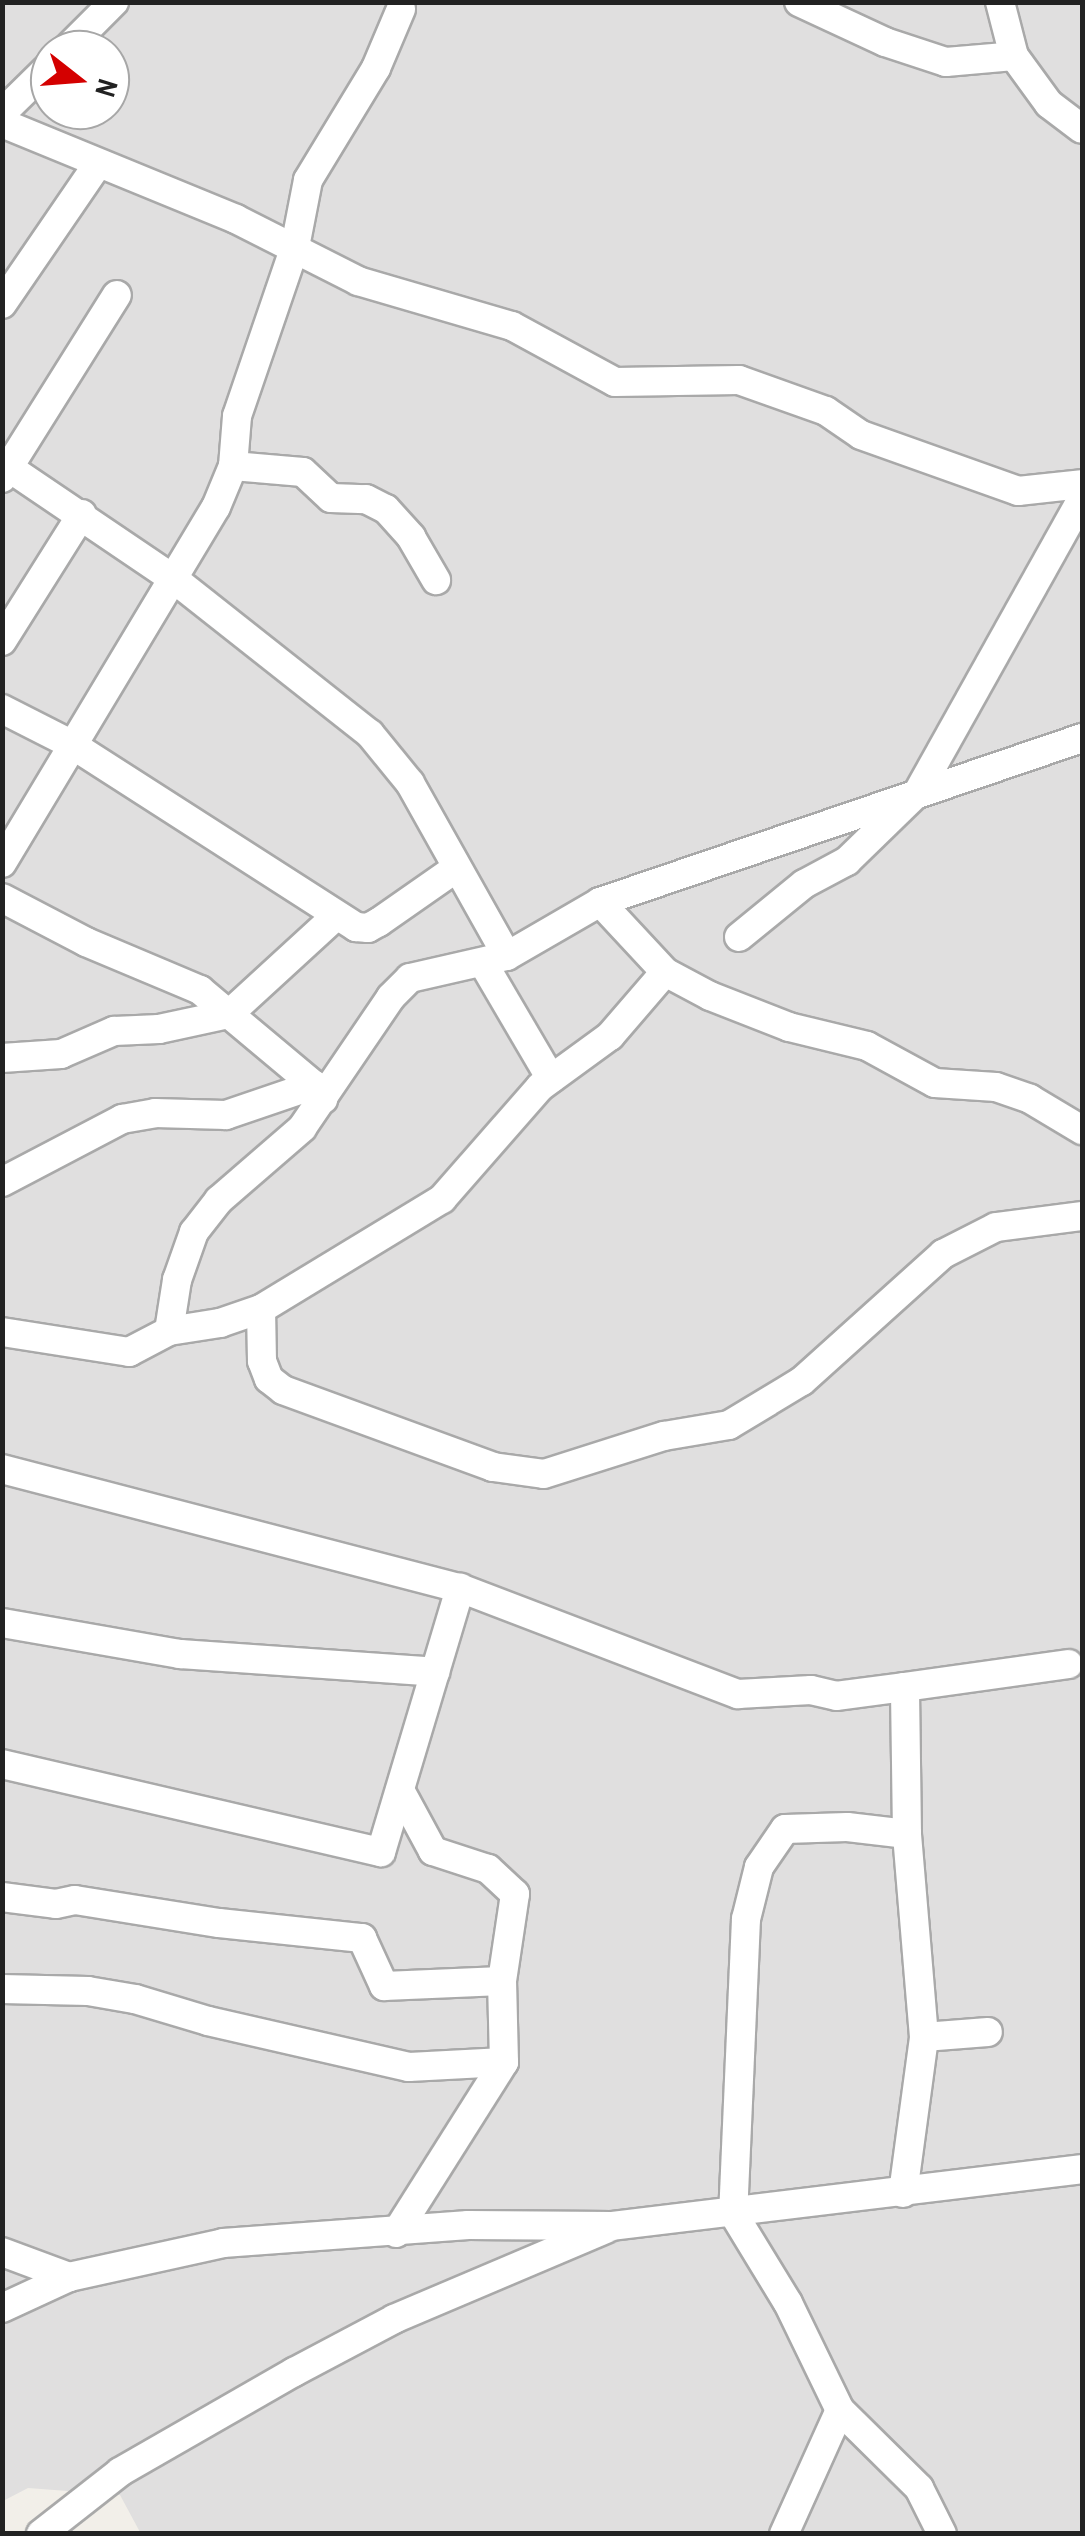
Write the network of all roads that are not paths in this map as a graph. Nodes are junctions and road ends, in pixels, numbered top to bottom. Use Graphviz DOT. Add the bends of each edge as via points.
graph roads {
  1 [pos="114,2"];
  2 [pos="800,2"];
  3 [pos="1000,2"];
  4 [pos="402,9"];
  5 [pos="86,30"];
  6 [pos="1014,56"];
  7 [pos="30,86"];
  8 [pos="2,113"];
  9 [pos="2,123"];
  10 [pos="1082,129"];
  11 [pos="98,164"];
  12 [pos="295,248"];
  13 [pos="118,295"];
  14 [pos="2,304"];
  15 [pos="233,466"];
  16 [pos="5,470"];
  17 [pos="1082,484"];
  18 [pos="1082,499"];
  19 [pos="82,514"];
  20 [pos="174,580"];
  21 [pos="436,580"];
  22 [pos="2,642"];
  23 [pos="2,710"];
  24 [pos="1082,738"];
  25 [pos="70,744"];
  26 [pos="918,792"];
  27 [pos="2,863"];
  28 [pos="455,868"];
  29 [pos="2,898"];
  30 [pos="600,902"];
  31 [pos="336,916"];
  32 [pos="739,937"];
  33 [pos="495,959"];
  34 [pos="665,972"];
  35 [pos="229,1014"];
  36 [pos="2,1058"];
  37 [pos="551,1079"];
  38 [pos="318,1092"];
  39 [pos="1082,1130"];
  40 [pos="2,1182"];
  41 [pos="1082,1216"];
  42 [pos="260,1309"];
  43 [pos="169,1331"];
  44 [pos="2,1332"];
  45 [pos="2,1469"];
  46 [pos="460,1588"];
  47 [pos="2,1623"];
  48 [pos="1068,1661"];
  49 [pos="435,1672"];
  50 [pos="905,1687"];
  51 [pos="2,1764"];
  52 [pos="400,1790"];
  53 [pos="907,1834"];
  54 [pos="2,1896"];
  55 [pos="502,1982"];
  56 [pos="2,1988"];
  57 [pos="978,2033"];
  58 [pos="924,2038"];
  59 [pos="504,2062"];
  60 [pos="1082,2169"];
  61 [pos="904,2193"];
  62 [pos="732,2213"];
  63 [pos="612,2226"];
  64 [pos="396,2234"];
  65 [pos="2,2252"];
  66 [pos="69,2277"];
  67 [pos="2,2308"];
  68 [pos="840,2410"];
  69 [pos="41,2534"];
  70 [pos="784,2534"];
  71 [pos="942,2534"];
  1 -- 5 [label="street"];
  2 -- 6 [label="street" via="946,62"];
  3 -- 6 [label="street"];
  4 -- 12 [label="street" via="376,68 308,180"];
  6 -- 10 [label="street" via="1049,104"];
  7 -- 8 [label="street"];
  9 -- 11 [label="street"];
  11 -- 12 [label="street"];
  11 -- 14 [label="street"];
  12 -- 15 [label="street" via="237,416"];
  12 -- 17 [label="street" via="358,281 512,326 615,382 740,380 826,411 861,434 1018,491"];
  13 -- 16 [label="street"];
  15 -- 20 [label="street"];
  15 -- 21 [label="street" via="303,472 332,498 366,499 386,509"];
  16 -- 19 [label="street"];
  18 -- 26 [label="street"];
  19 -- 20 [label="street"];
  19 -- 22 [label="street"];
  20 -- 25 [label="street"];
  20 -- 28 [label="street" via="370,734 410,783"];
  23 -- 25 [label="street"];
  24 -- 26 [label="street"];
  25 -- 27 [label="street"];
  25 -- 31 [label="street"];
  26 -- 30 [label="street"];
  26 -- 32 [label="street" via="847,861 804,884"];
  28 -- 31 [label="street" via="368,928"];
  28 -- 33 [label="street"];
  29 -- 35 [label="street" via="200,990"];
  30 -- 33 [label="street"];
  30 -- 34 [label="street"];
  31 -- 35 [label="street"];
  33 -- 37 [label="street"];
  33 -- 38 [label="street" via="410,978"];
  34 -- 37 [label="street" via="610,1036"];
  34 -- 39 [label="street" via="789,1027 867,1046 934,1083 996,1088 1030,1100"];
  35 -- 36 [label="street" via="114,1031 60,1054"];
  35 -- 38 [label="street"];
  37 -- 42 [label="street" via="442,1199"];
  38 -- 40 [label="street" via="226,1115 122,1119"];
  38 -- 43 [label="street" via="302,1128 219,1200 194,1232"];
  41 -- 42 [label="street" via="996,1227 943,1254 802,1381 729,1424 664,1436 544,1474 493,1467 282,1390 262,1361"];
  42 -- 43 [label="street"];
  43 -- 44 [label="street" via="129,1352"];
  45 -- 46 [label="street"];
  46 -- 49 [label="street"];
  46 -- 50 [label="street" via="738,1694 812,1690 836,1696"];
  47 -- 49 [label="street" via="180,1654"];
  48 -- 50 [label="street"];
  49 -- 52 [label="street"];
  50 -- 53 [label="street"];
  51 -- 52 [label="street" via="381,1852"];
  52 -- 55 [label="street" via="433,1851 488,1868 515,1894"];
  53 -- 58 [label="street"];
  53 -- 62 [label="street" via="784,1829 759,1867 746,1919"];
  54 -- 55 [label="street" via="362,1938 384,1986"];
  55 -- 59 [label="street"];
  56 -- 59 [label="street" via="135,1998 409,2067"];
  57 -- 58 [label="street"];
  58 -- 61 [label="street"];
  59 -- 64 [label="street"];
  60 -- 61 [label="street"];
  61 -- 62 [label="street"];
  62 -- 63 [label="street"];
  62 -- 68 [label="street" via="788,2303"];
  63 -- 64 [label="street" via="468,2225"];
  63 -- 69 [label="street" via="394,2320 294,2372 120,2472"];
  64 -- 66 [label="street" via="224,2243"];
  65 -- 66 [label="street"];
  66 -- 67 [label="street"];
  68 -- 70 [label="street"];
  68 -- 71 [label="street" via="919,2488"];
}
